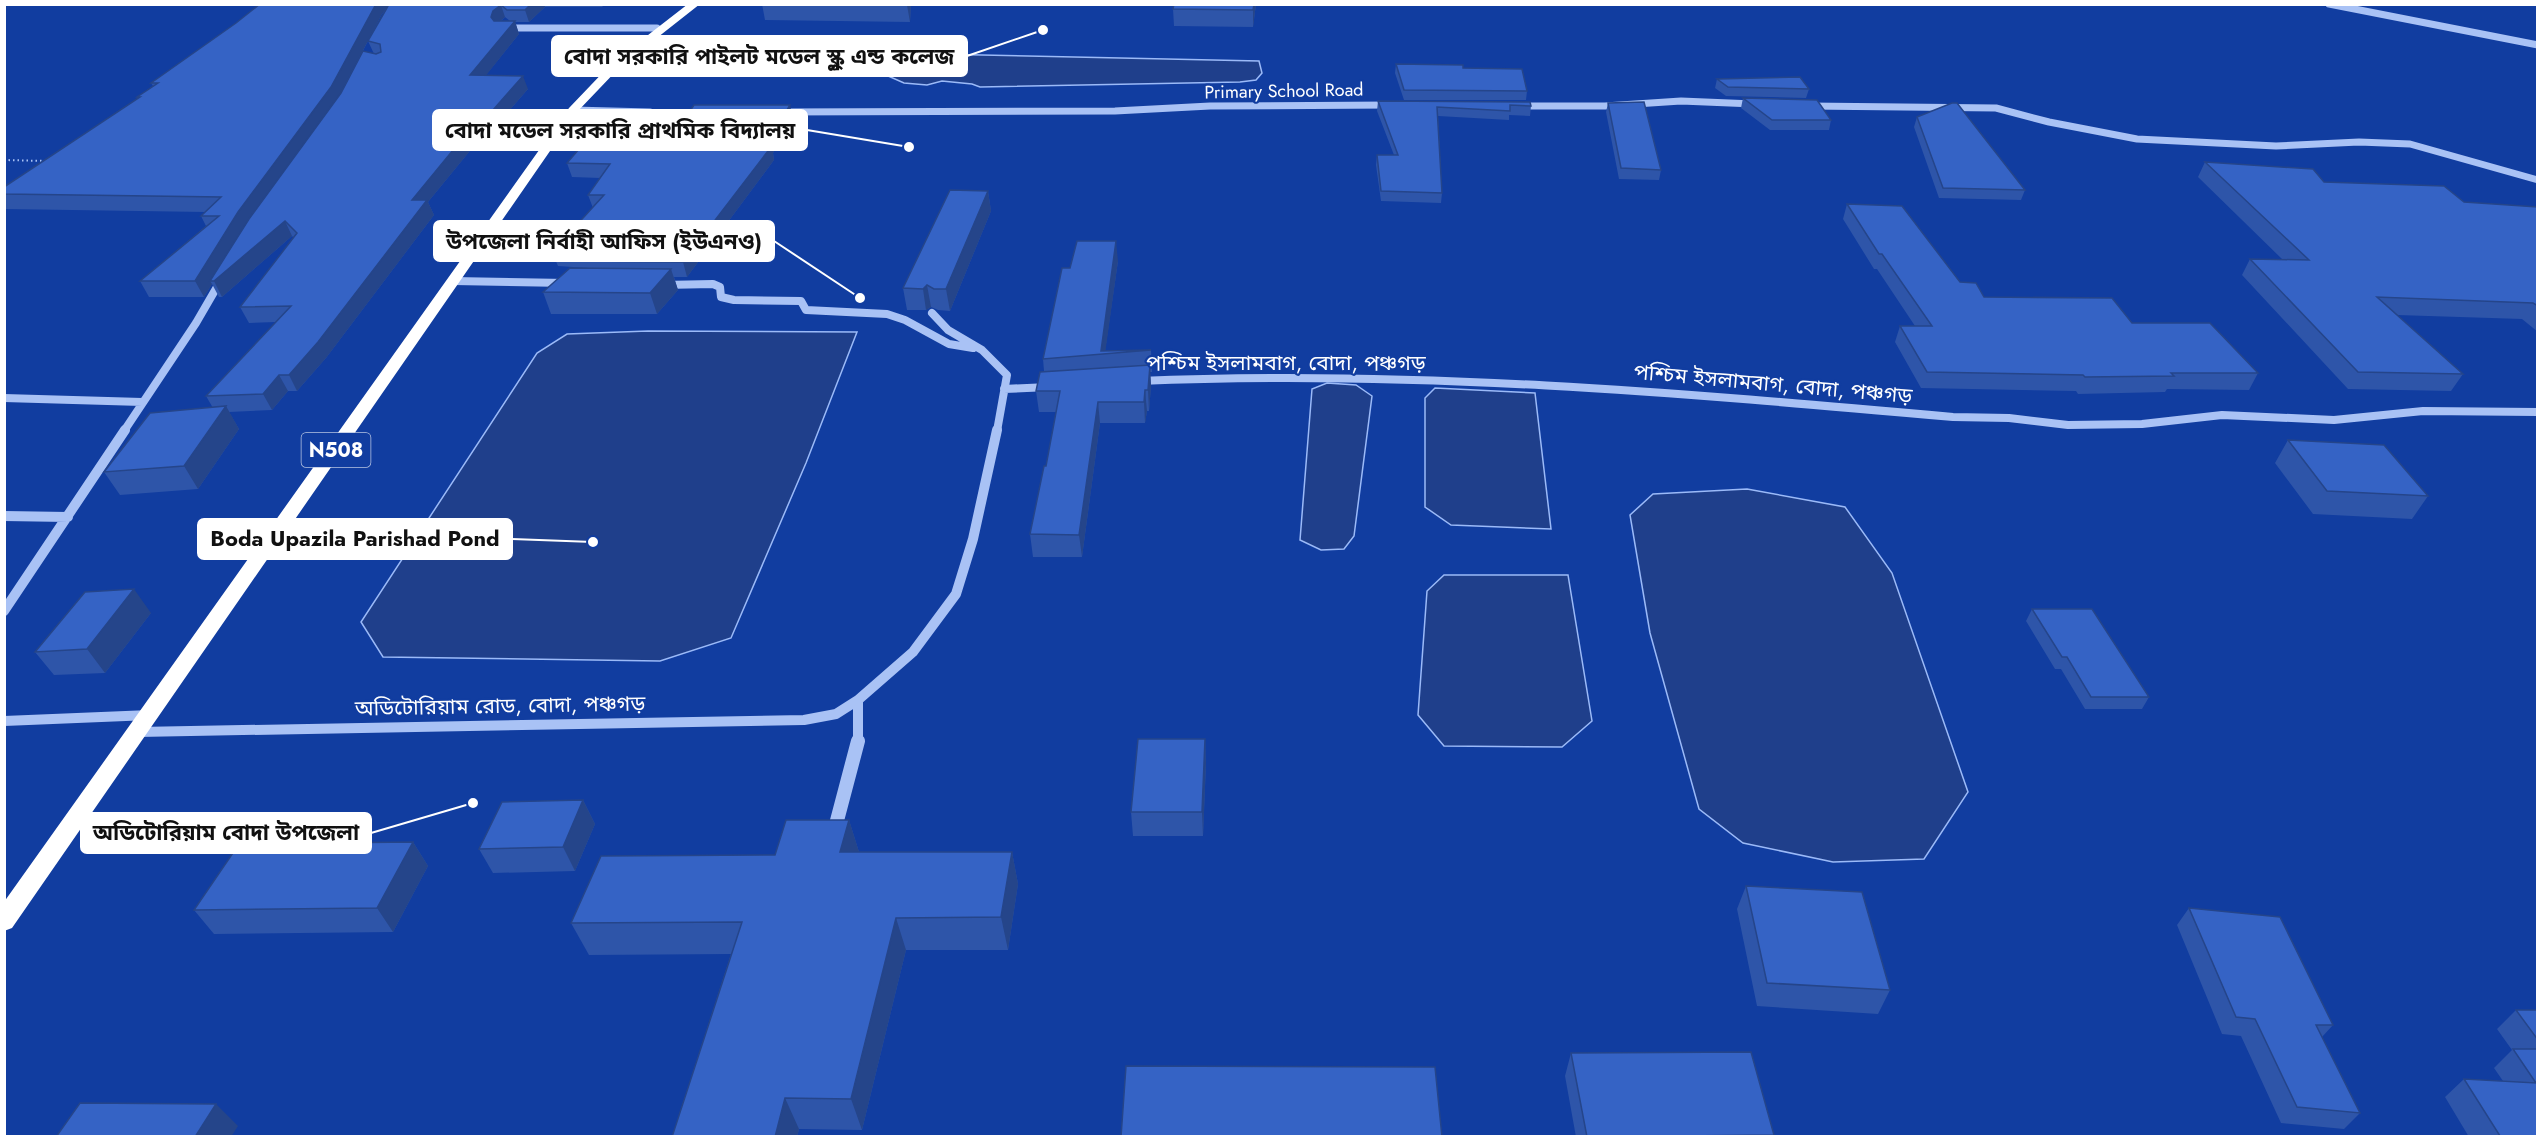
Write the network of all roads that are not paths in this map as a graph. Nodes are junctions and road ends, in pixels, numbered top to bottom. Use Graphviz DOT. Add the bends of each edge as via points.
graph roads {
  1 [pos="695,4"];
  2 [pos="2329,4"];
  3 [pos="506,23"];
  4 [pos="657,28"];
  5 [pos="2538,45"];
  6 [pos="1760,104"];
  7 [pos="1396,105"];
  8 [pos="1795,105"];
  9 [pos="1513,106"];
  10 [pos="573,110"];
  11 [pos="664,112"];
  12 [pos="768,112"];
  13 [pos="2538,180"];
  14 [pos="229,267"];
  15 [pos="453,281"];
  16 [pos="572,283"];
  17 [pos="655,284"];
  18 [pos="932,313"];
  19 [pos="982,350"];
  20 [pos="1129,382"];
  21 [pos="1061,386"];
  22 [pos="1004,389"];
  23 [pos="4,398"];
  24 [pos="142,402"];
  25 [pos="2538,412"];
  26 [pos="4,516"];
  27 [pos="68,517"];
  28 [pos="4,611"];
  29 [pos="858,700"];
  30 [pos="150,715"];
  31 [pos="4,721"];
  32 [pos="138,732"];
  33 [pos="833,836"];
  34 [pos="4,921"];
  1 -- 10 [label="highway, N508" via="616,65"];
  2 -- 5 [label="street"];
  3 -- 4 [label="street" via="501,28"];
  6 -- 9 [label="street" via="1681,101"];
  7 -- 12 [label="street, Primary School Road"];
  8 -- 13 [label="street" via="1996,108 2137,139 2276,146 2410,144"];
  10 -- 11 [label="street"];
  10 -- 15 [label="highway, N508"];
  14 -- 24 [label="street"];
  15 -- 16 [label="street"];
  15 -- 30 [label="highway, N508"];
  17 -- 19 [label="street" via="713,284 720,287 721,297 734,300 801,301 806,310 819,312 887,314 950,344"];
  18 -- 19 [label="street" via="948,330"];
  19 -- 22 [label="street" via="1007,375"];
  20 -- 25 [label="street, পশ্চিম ইসলামবাগ, বোদা, পঞ্চগড়" via="1209,377 1540,384 2068,425 2142,424 2222,415 2334,420 2423,411"];
  21 -- 22 [label="street"];
  22 -- 29 [label="street, অডিটোরিয়াম রোড, বোদা, পঞ্চগড়" via="973,539 956,594 913,652"];
  23 -- 24 [label="street"];
  24 -- 27 [label="street"];
  26 -- 27 [label="street"];
  27 -- 28 [label="street"];
  29 -- 32 [label="street, অডিটোরিয়াম রোড, বোদা, পঞ্চগড়" via="836,714 804,720"];
  29 -- 33 [label="street" via="859,738"];
  30 -- 31 [label="street"];
  30 -- 32 [label="highway, N508"];
  32 -- 34 [label="highway, N508"];
}
